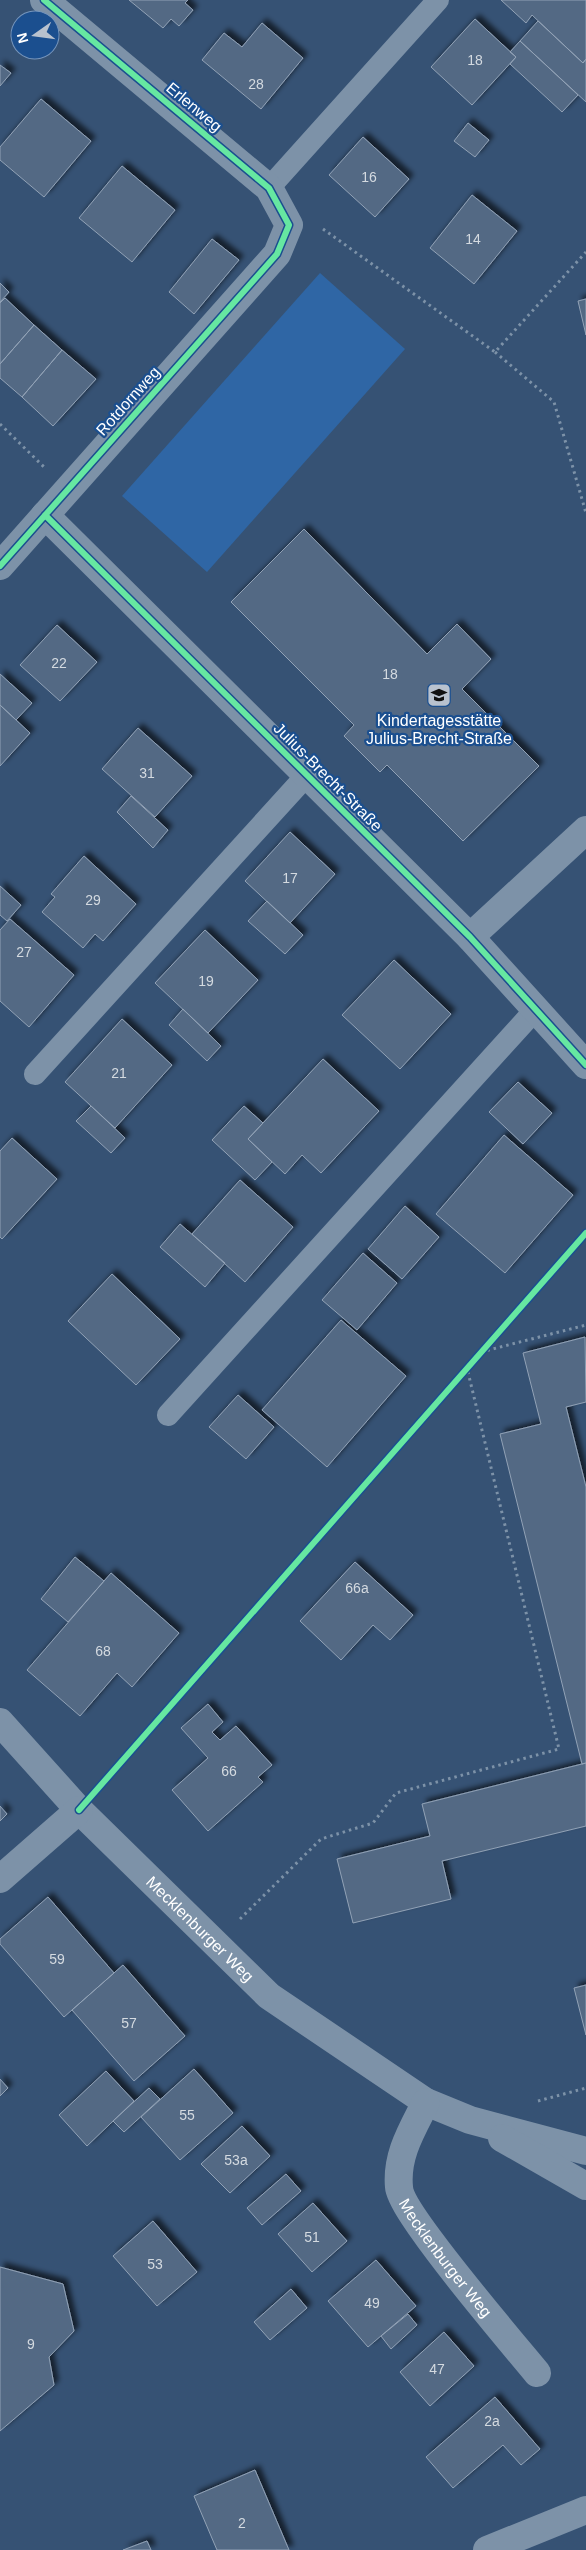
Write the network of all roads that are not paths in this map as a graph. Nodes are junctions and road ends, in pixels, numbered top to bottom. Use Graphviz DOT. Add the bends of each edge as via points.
graph roads {
  1 [pos="44,0"];
  2 [pos="438,0"];
  3 [pos="269,188"];
  4 [pos="278,254"];
  5 [pos="45,515"];
  6 [pos="0,566"];
  7 [pos="306,776"];
  8 [pos="586,830"];
  9 [pos="470,937"];
  10 [pos="536,1009"];
  11 [pos="586,1064"];
  12 [pos="35,1074"];
  13 [pos="168,1415"];
  14 [pos="0,1722"];
  15 [pos="79,1810"];
  16 [pos="0,1879"];
  17 [pos="426,2102"];
  18 [pos="470,2120"];
  19 [pos="586,2151"];
  20 [pos="586,2186"];
  21 [pos="537,2373"];
  22 [pos="586,2510"];
  23 [pos="487,2550"];
  1 -- 3 [label="street, Erlenweg"];
  2 -- 3 [label="lane"];
  3 -- 4 [label="street, Erlenweg" via="289,225"];
  4 -- 5 [label="street, Rotdornweg"];
  5 -- 6 [label="street, Rotdornweg"];
  5 -- 7 [label="street, Julius-Brecht-Straße"];
  7 -- 9 [label="street, Julius-Brecht-Straße"];
  7 -- 12 [label="lane"];
  8 -- 9 [label="street"];
  9 -- 10 [label="street, Julius-Brecht-Straße"];
  10 -- 11 [label="street, Julius-Brecht-Straße"];
  10 -- 13 [label="lane"];
  14 -- 15 [label="street, Mecklenburger Weg"];
  15 -- 16 [label="street"];
  15 -- 17 [label="street, Mecklenburger Weg" via="268,1996"];
  17 -- 18 [label="street, Mecklenburger Weg"];
  17 -- 21 [label="street, Mecklenburger Weg" via="402,2148 398,2189 414,2219"];
  18 -- 19 [label="street, Mecklenburger Weg"];
  18 -- 20 [label="street, Mecklenburger Weg"];
  22 -- 23 [label="street"];
}
